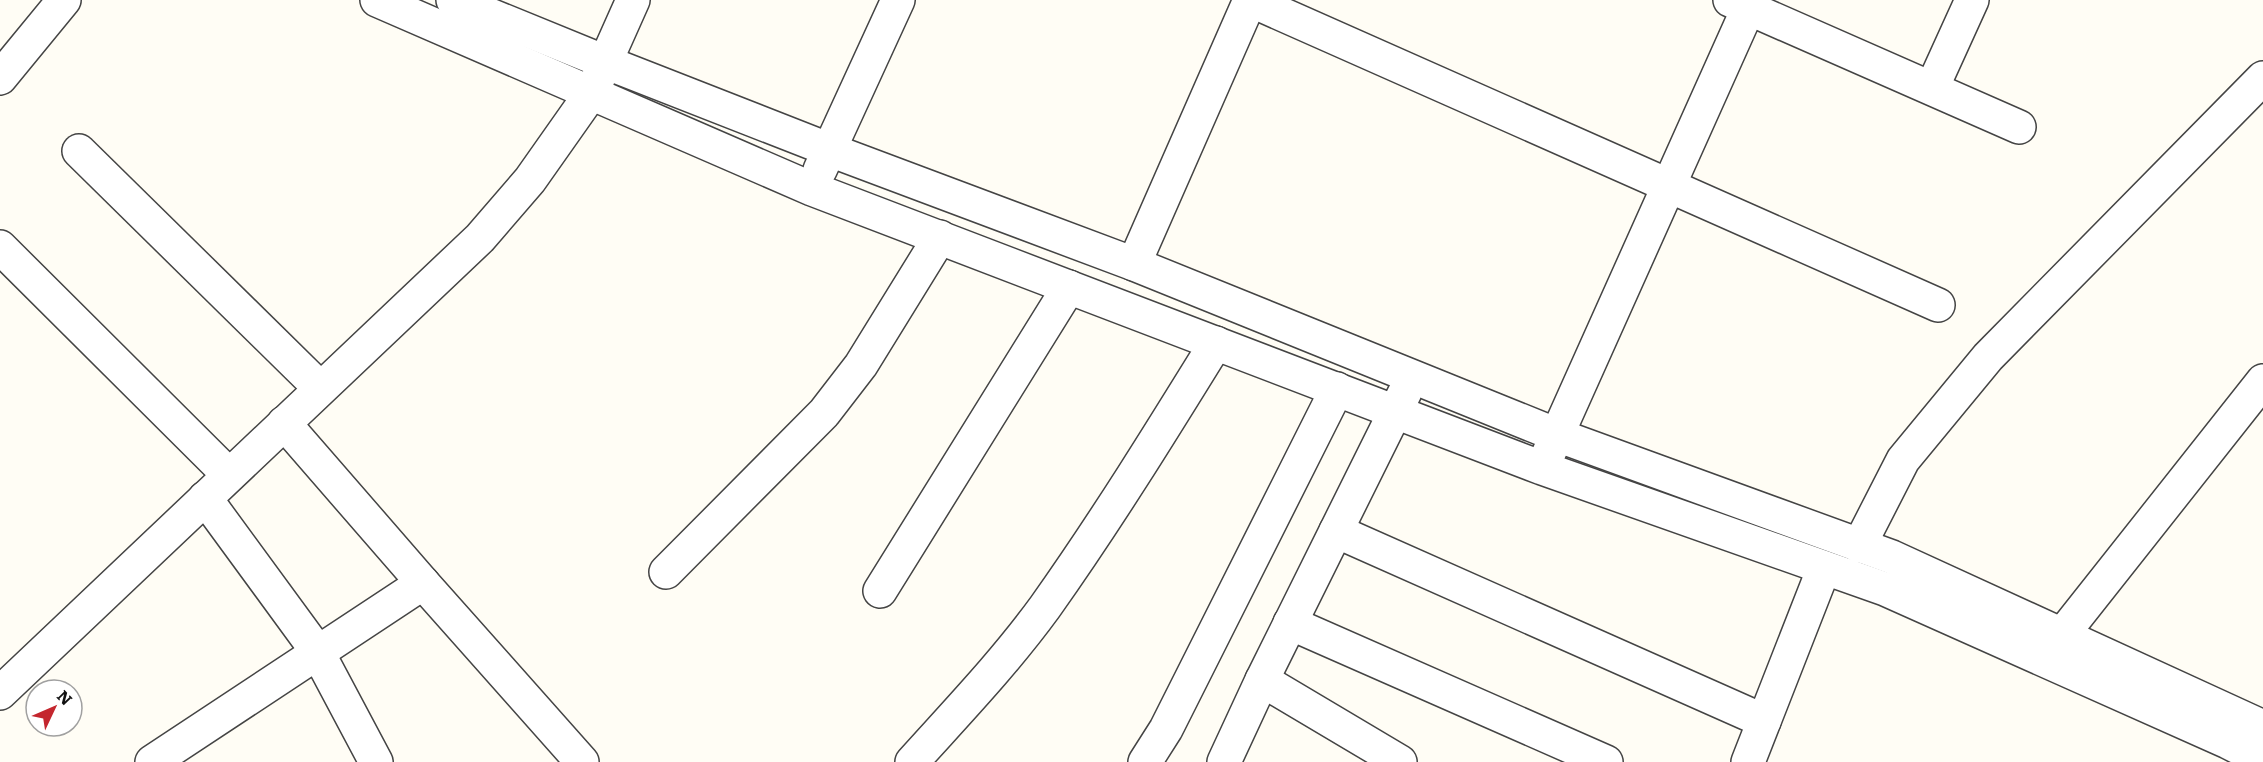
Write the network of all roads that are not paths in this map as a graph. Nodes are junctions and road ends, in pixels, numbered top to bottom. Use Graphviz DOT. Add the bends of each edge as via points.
graph roads {
  1 [pos="64,0"];
  2 [pos="377,0"];
  3 [pos="453,0"];
  4 [pos="633,0"];
  5 [pos="898,0"];
  6 [pos="1250,0"];
  7 [pos="1972,0"];
  8 [pos="1743,3"];
  9 [pos="605,62"];
  10 [pos="0,78"];
  11 [pos="2263,78"];
  12 [pos="1932,88"];
  13 [pos="592,92"];
  14 [pos="2019,127"];
  15 [pos="830,150"];
  16 [pos="79,151"];
  17 [pos="1669,186"];
  18 [pos="812,189"];
  19 [pos="940,237"];
  20 [pos="0,247"];
  21 [pos="1134,264"];
  22 [pos="1069,287"];
  23 [pos="1938,305"];
  24 [pos="1216,343"];
  25 [pos="1412,376"];
  26 [pos="2263,381"];
  27 [pos="320,388"];
  28 [pos="1337,389"];
  29 [pos="1396,412"];
  30 [pos="284,423"];
  31 [pos="1557,435"];
  32 [pos="1542,468"];
  33 [pos="229,475"];
  34 [pos="204,498"];
  35 [pos="1336,531"];
  36 [pos="1859,546"];
  37 [pos="1824,568"];
  38 [pos="666,572"];
  39 [pos="423,583"];
  40 [pos="880,591"];
  41 [pos="1290,623"];
  42 [pos="2062,635"];
  43 [pos="317,651"];
  44 [pos="1262,680"];
  45 [pos="0,693"];
  46 [pos="1764,721"];
  47 [pos="2263,727"];
  48 [pos="2263,760"];
  49 [pos="152,762"];
  50 [pos="376,762"];
  51 [pos="582,762"];
  52 [pos="912,762"];
  53 [pos="1144,762"];
  54 [pos="1224,762"];
  55 [pos="1400,762"];
  56 [pos="1606,762"];
  57 [pos="1748,762"];
  1 -- 10 [label="street"];
  2 -- 13 [label="street"];
  3 -- 9 [label="street"];
  4 -- 9 [label="street"];
  5 -- 15 [label="street"];
  6 -- 17 [label="street"];
  6 -- 21 [label="street"];
  7 -- 12 [label="street"];
  8 -- 12 [label="street"];
  8 -- 17 [label="street"];
  9 -- 13 [label="street"];
  9 -- 15 [label="street"];
  11 -- 36 [label="street" via="1988,357 1903,460"];
  12 -- 14 [label="street"];
  13 -- 18 [label="street"];
  13 -- 27 [label="street" via="530,180 480,238"];
  15 -- 18 [label="street"];
  15 -- 21 [label="street"];
  16 -- 27 [label="street"];
  17 -- 23 [label="street"];
  17 -- 31 [label="street"];
  18 -- 19 [label="street"];
  19 -- 22 [label="street"];
  19 -- 38 [label="street" via="861,365 824,413"];
  20 -- 33 [label="street"];
  21 -- 25 [label="street"];
  22 -- 24 [label="street"];
  22 -- 40 [label="street"];
  24 -- 28 [label="street"];
  24 -- 52 [label="street" via="1132,479 1044,608"];
  25 -- 29 [label="street"];
  25 -- 31 [label="street"];
  26 -- 42 [label="street"];
  27 -- 30 [label="street"];
  28 -- 29 [label="street"];
  28 -- 53 [label="street" via="1166,729"];
  29 -- 32 [label="street"];
  29 -- 35 [label="street"];
  30 -- 33 [label="street"];
  30 -- 39 [label="street"];
  31 -- 32 [label="street"];
  31 -- 36 [label="street"];
  32 -- 37 [label="street"];
  33 -- 34 [label="street"];
  34 -- 43 [label="street"];
  34 -- 45 [label="street"];
  35 -- 41 [label="street"];
  35 -- 46 [label="street"];
  36 -- 42 [label="street" via="1892,557"];
  37 -- 46 [label="street"];
  37 -- 48 [label="street" via="1885,589"];
  39 -- 43 [label="street"];
  39 -- 51 [label="street"];
  41 -- 44 [label="street"];
  41 -- 56 [label="street"];
  42 -- 47 [label="street"];
  43 -- 49 [label="street"];
  43 -- 50 [label="street"];
  44 -- 54 [label="street"];
  44 -- 55 [label="street"];
  46 -- 57 [label="street"];
}
